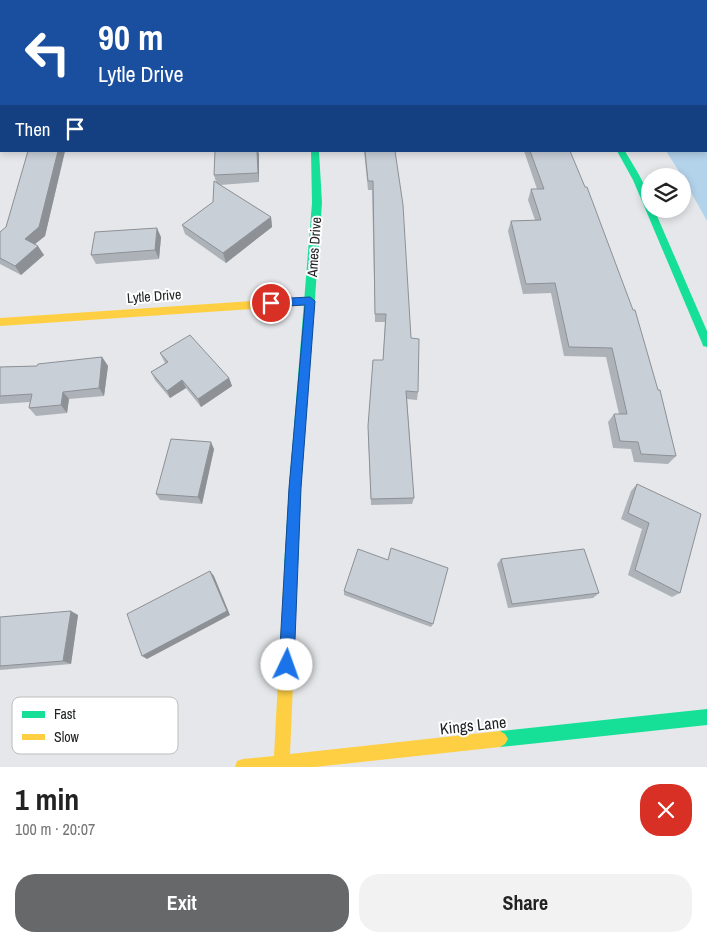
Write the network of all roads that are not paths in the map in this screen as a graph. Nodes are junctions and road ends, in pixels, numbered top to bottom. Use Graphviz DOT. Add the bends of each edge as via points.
graph roads {
  1 [pos="315,152"];
  2 [pos="622,152"];
  3 [pos="310,301"];
  4 [pos="0,322"];
  5 [pos="707,343"];
  6 [pos="707,717"];
  7 [pos="282,762"];
  8 [pos="243,767"];
  1 -- 3 [label="street, Ames Drive" via="317,203"];
  2 -- 5 [label="street" via="637,180"];
  3 -- 4 [label="street, Lytle Drive"];
  3 -- 7 [label="street, Ames Drive" via="295,488"];
  6 -- 7 [label="street, Kings Lane"];
  7 -- 8 [label="street, Kings Lane"];
}
